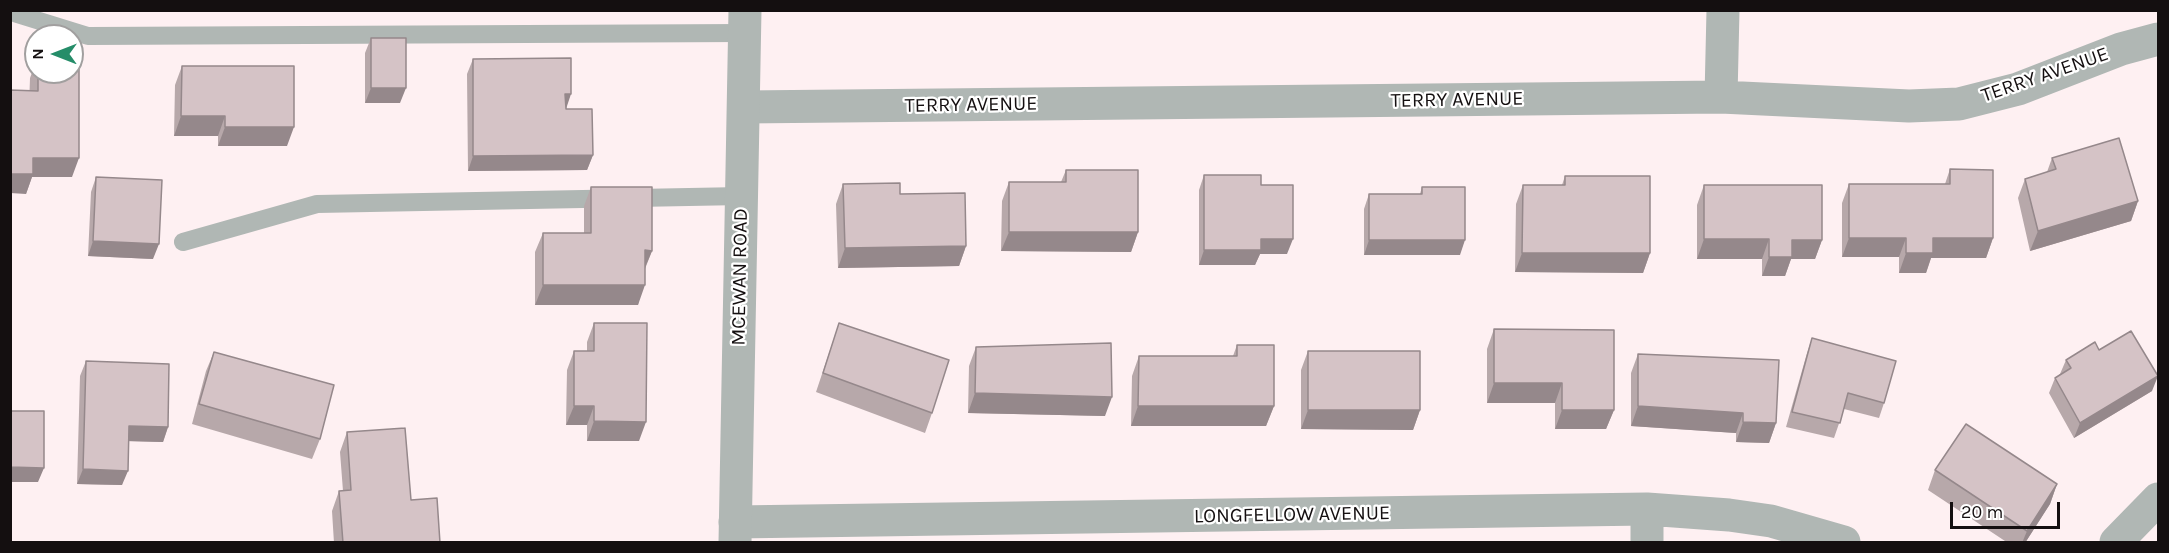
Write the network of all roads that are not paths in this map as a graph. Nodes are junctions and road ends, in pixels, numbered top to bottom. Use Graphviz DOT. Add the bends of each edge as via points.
graph roads {
  1 [pos="12,10"];
  2 [pos="1723,10"];
  3 [pos="56,19"];
  4 [pos="745,22"];
  5 [pos="2158,39"];
  6 [pos="1721,97"];
  7 [pos="744,107"];
  8 [pos="742,196"];
  9 [pos="183,242"];
  10 [pos="2158,499"];
  11 [pos="1647,509"];
  12 [pos="1188,530"];
  13 [pos="735,532"];
  14 [pos="1647,543"];
  15 [pos="1844,543"];
  16 [pos="2116,543"];
  1 -- 3 [label="lane"];
  2 -- 6 [label="street"];
  3 -- 4 [label="lane" via="88,36"];
  4 -- 7 [label="street, MCEWAN ROAD"];
  5 -- 6 [label="street, TERRY AVENUE" via="2121,49 2018,89 1959,104 1909,106"];
  6 -- 7 [label="street, TERRY AVENUE"];
  7 -- 8 [label="street, MCEWAN ROAD"];
  8 -- 9 [label="lane" via="317,204"];
  8 -- 13 [label="street, MCEWAN ROAD"];
  10 -- 16 [label="street"];
  11 -- 12 [label="street, LONGFELLOW AVENUE"];
  11 -- 14 [label="street"];
  11 -- 15 [label="street, LONGFELLOW AVENUE" via="1772,521"];
  12 -- 13 [label="street, LONGFELLOW AVENUE"];
}
